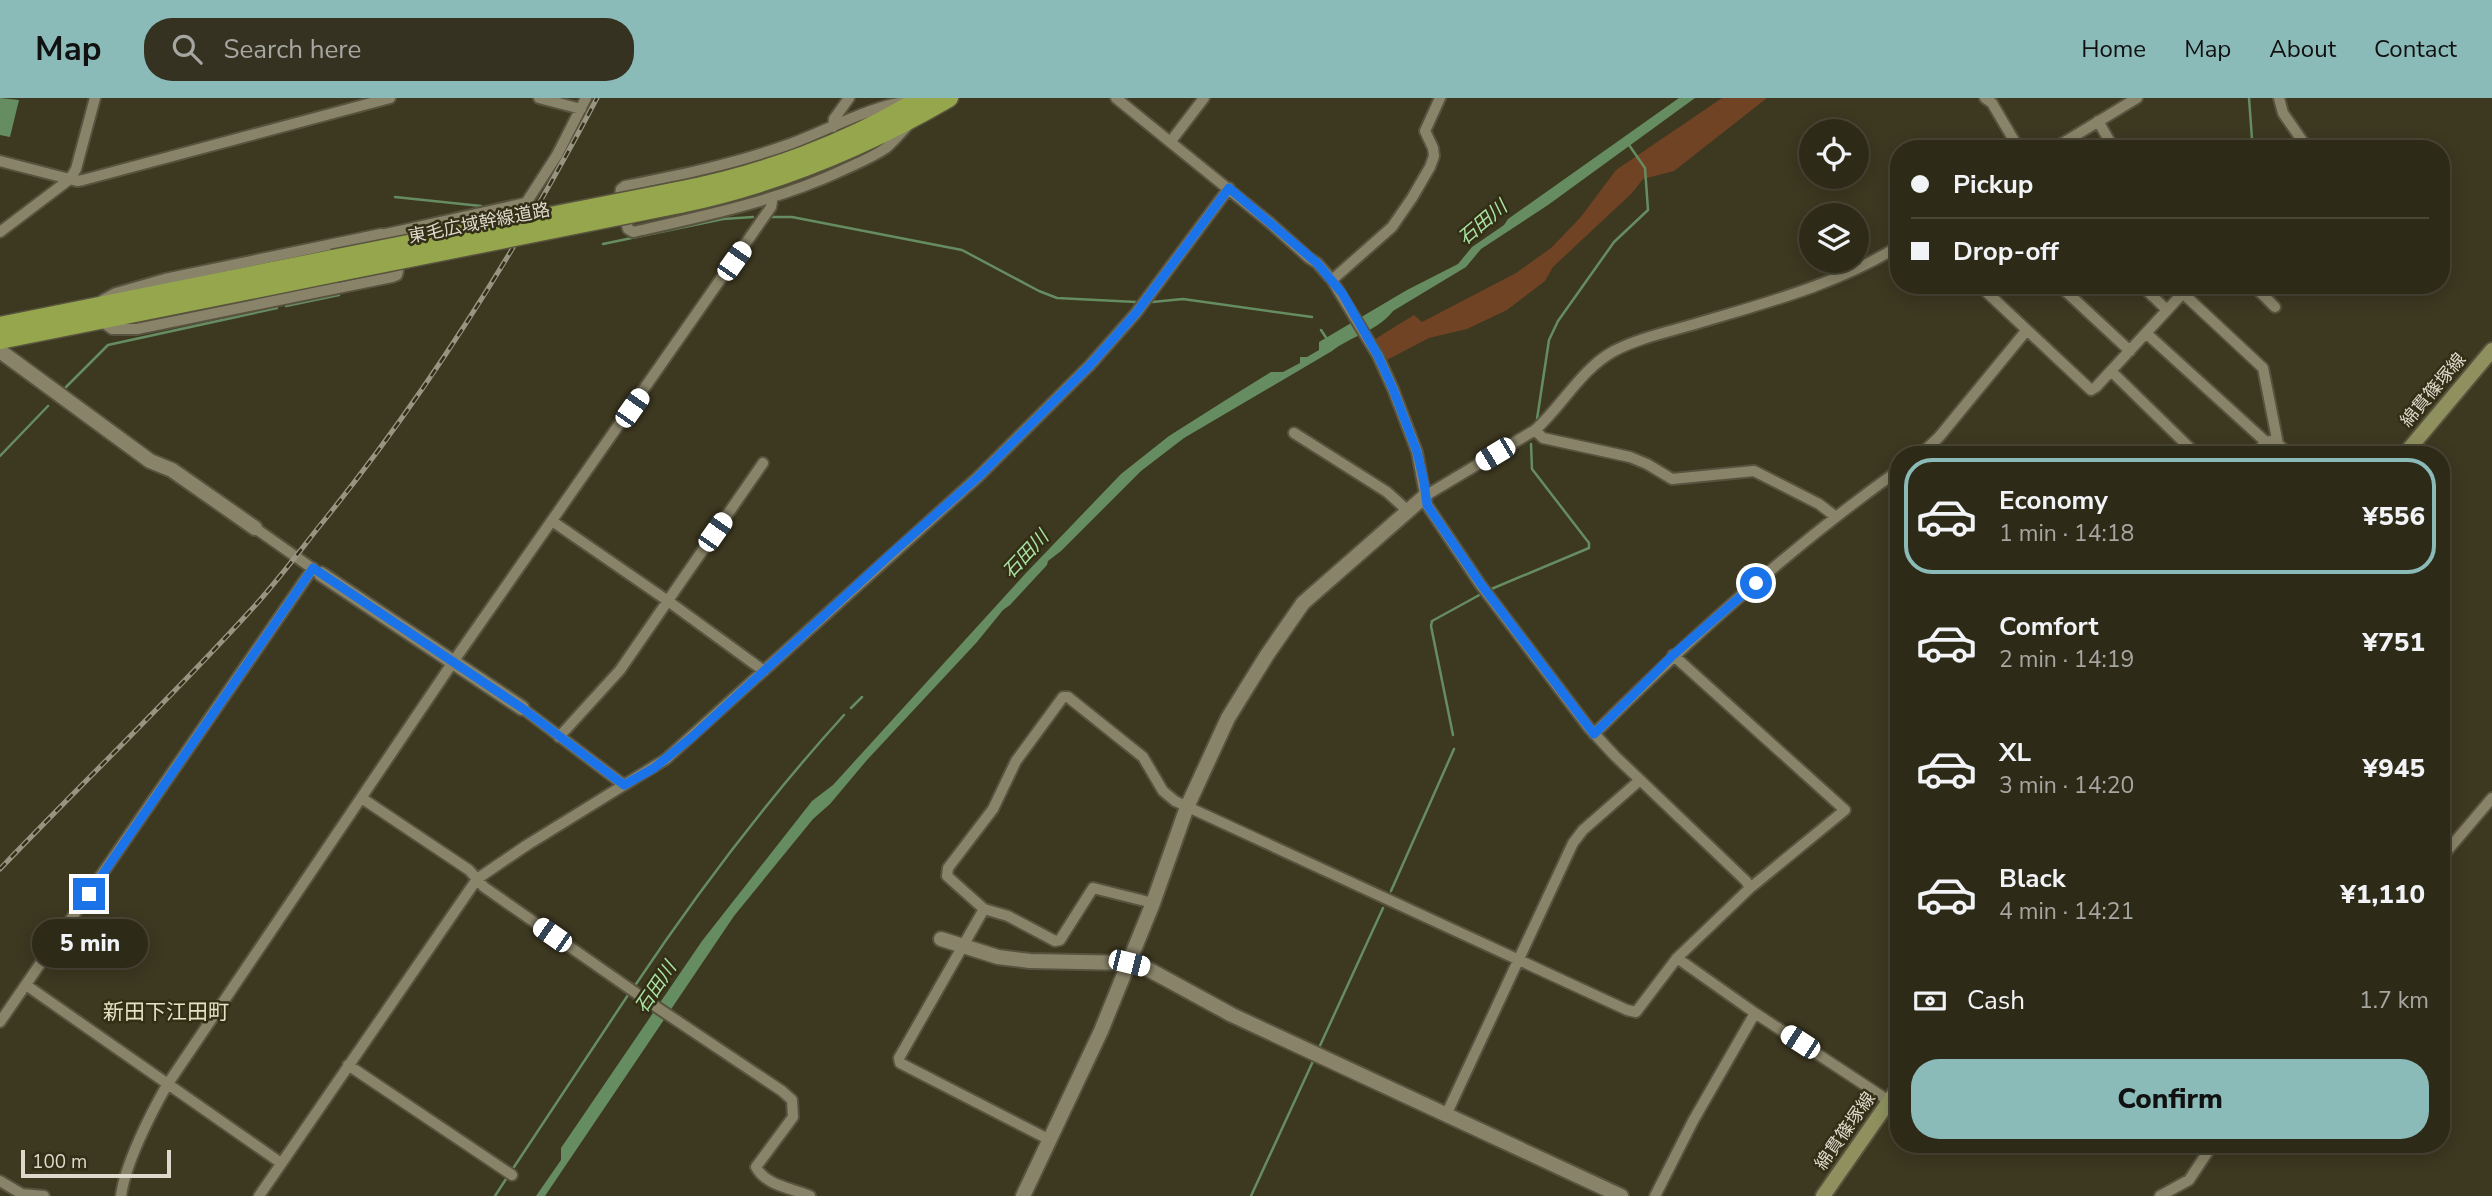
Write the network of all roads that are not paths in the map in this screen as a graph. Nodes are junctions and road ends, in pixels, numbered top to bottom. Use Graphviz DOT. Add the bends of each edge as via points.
graph roads {
  1 [pos="95,98"];
  2 [pos="390,98"];
  3 [pos="539,98"];
  4 [pos="586,98"];
  5 [pos="849,98"];
  6 [pos="949,98"];
  7 [pos="1204,98"];
  8 [pos="1440,98"];
  9 [pos="1985,98"];
  10 [pos="2137,98"];
  11 [pos="2279,98"];
  12 [pos="1121,99"];
  13 [pos="918,106"];
  14 [pos="580,109"];
  15 [pos="2098,121"];
  16 [pos="833,127"];
  17 [pos="2014,140"];
  18 [pos="2067,140"];
  19 [pos="2109,140"];
  20 [pos="2302,140"];
  21 [pos="1171,141"];
  22 [pos="0,160"];
  23 [pos="70,179"];
  24 [pos="1229,188"];
  25 [pos="773,197"];
  26 [pos="0,232"];
  27 [pos="383,234"];
  28 [pos="1890,251"];
  29 [pos="1332,280"];
  30 [pos="1988,294"];
  31 [pos="2069,294"];
  32 [pos="2175,294"];
  33 [pos="2183,294"];
  34 [pos="2262,294"];
  35 [pos="2152,296"];
  36 [pos="2275,307"];
  37 [pos="2167,310"];
  38 [pos="95,315"];
  39 [pos="0,326"];
  40 [pos="2026,331"];
  41 [pos="2146,333"];
  42 [pos="0,340"];
  43 [pos="2492,350"];
  44 [pos="0,351"];
  45 [pos="2130,351"];
  46 [pos="2111,371"];
  47 [pos="1535,430"];
  48 [pos="1294,433"];
  49 [pos="2272,441"];
  50 [pos="1930,446"];
  51 [pos="2188,446"];
  52 [pos="2266,446"];
  53 [pos="2279,446"];
  54 [pos="2412,446"];
  55 [pos="763,463"];
  56 [pos="1890,477"];
  57 [pos="1425,496"];
  58 [pos="1408,511"];
  59 [pos="1836,517"];
  60 [pos="552,522"];
  61 [pos="255,528"];
  62 [pos="317,571"];
  63 [pos="668,601"];
  64 [pos="1673,655"];
  65 [pos="453,662"];
  66 [pos="764,671"];
  67 [pos="522,708"];
  68 [pos="1594,734"];
  69 [pos="559,737"];
  70 [pos="1640,780"];
  71 [pos="624,785"];
  72 [pos="2492,798"];
  73 [pos="363,799"];
  74 [pos="1187,807"];
  75 [pos="2450,847"];
  76 [pos="477,879"];
  77 [pos="1750,888"];
  78 [pos="1153,903"];
  79 [pos="984,909"];
  80 [pos="942,939"];
  81 [pos="962,947"];
  82 [pos="1677,958"];
  83 [pos="1517,960"];
  84 [pos="1129,963"];
  85 [pos="26,985"];
  86 [pos="1755,1013"];
  87 [pos="0,1022"];
  88 [pos="348,1065"];
  89 [pos="167,1085"];
  90 [pos="1889,1101"];
  91 [pos="1446,1115"];
  92 [pos="1050,1140"];
  93 [pos="2207,1153"];
  94 [pos="281,1163"];
  95 [pos="512,1175"];
  96 [pos="0,1181"];
  97 [pos="44,1196"];
  98 [pos="121,1196"];
  99 [pos="259,1196"];
  100 [pos="810,1196"];
  101 [pos="1023,1196"];
  102 [pos="1621,1196"];
  103 [pos="1655,1196"];
  104 [pos="1823,1196"];
  105 [pos="2160,1196"];
  1 -- 23 [label="street"];
  2 -- 23 [label="street" via="83,180"];
  3 -- 14 [label="street"];
  4 -- 14 [label="street"];
  5 -- 16 [label="street"];
  6 -- 13 [label="highway, 東毛広域幹線道路"];
  7 -- 21 [label="street"];
  8 -- 29 [label="street" via="1425,131 1434,156 1412,198 1392,227"];
  9 -- 17 [label="street"];
  10 -- 15 [label="street"];
  11 -- 20 [label="street" via="2283,113"];
  12 -- 21 [label="street"];
  13 -- 16 [label="street" via="894,104"];
  13 -- 25 [label="street" via="887,147"];
  13 -- 38 [label="highway, 東毛広域幹線道路, bridge" via="871,140 777,179"];
  14 -- 27 [label="street" via="538,187 522,206"];
  15 -- 18 [label="street"];
  15 -- 19 [label="street"];
  16 -- 25 [label="street" via="751,157 625,186 620,196 628,229 633,232"];
  21 -- 24 [label="street"];
  22 -- 23 [label="street"];
  23 -- 26 [label="street"];
  24 -- 29 [label="street"];
  24 -- 66 [label="street" via="1136,313 1090,365 978,477"];
  25 -- 60 [label="street" via="771,207"];
  27 -- 38 [label="street" via="158,281 116,293"];
  27 -- 38 [label="street" via="395,243 398,271 392,277 137,329 112,329"];
  28 -- 47 [label="street" via="1812,288 1613,351 1588,370"];
  29 -- 57 [label="street" via="1389,379 1417,452"];
  30 -- 40 [label="street"];
  31 -- 45 [label="street"];
  32 -- 37 [label="street"];
  33 -- 49 [label="street" via="2263,368"];
  34 -- 36 [label="street"];
  35 -- 37 [label="street"];
  37 -- 41 [label="street"];
  38 -- 39 [label="highway, 東毛広域幹線道路"];
  38 -- 42 [label="highway, 東毛広域幹線道路"];
  40 -- 46 [label="street" via="2088,388 2094,389"];
  40 -- 50 [label="street"];
  41 -- 45 [label="street"];
  41 -- 49 [label="street"];
  43 -- 54 [label="main road, 綿貫篠塚線"];
  44 -- 61 [label="street" via="150,461 172,470"];
  45 -- 46 [label="street"];
  46 -- 51 [label="street"];
  47 -- 57 [label="street"];
  47 -- 59 [label="street" via="1543,438 1640,461 1672,479 1754,471 1819,503"];
  48 -- 58 [label="street" via="1387,492"];
  49 -- 52 [label="street"];
  49 -- 53 [label="street"];
  55 -- 63 [label="street"];
  56 -- 59 [label="street"];
  57 -- 58 [label="street"];
  57 -- 68 [label="street" via="1486,592"];
  58 -- 74 [label="street" via="1324,583 1291,619 1228,718"];
  59 -- 64 [label="street"];
  60 -- 63 [label="street"];
  60 -- 65 [label="street"];
  61 -- 62 [label="street"];
  62 -- 65 [label="street"];
  62 -- 85 [label="street"];
  63 -- 66 [label="street"];
  63 -- 69 [label="street" via="620,670"];
  64 -- 68 [label="street"];
  64 -- 77 [label="street" via="1845,810"];
  65 -- 67 [label="street"];
  65 -- 73 [label="street"];
  66 -- 71 [label="street" via="666,759"];
  67 -- 69 [label="street"];
  68 -- 70 [label="street"];
  69 -- 71 [label="street"];
  70 -- 77 [label="street"];
  70 -- 83 [label="street" via="1573,843"];
  71 -- 76 [label="street"];
  72 -- 75 [label="street"];
  73 -- 76 [label="street"];
  73 -- 89 [label="street"];
  74 -- 78 [label="street"];
  74 -- 79 [label="street" via="1163,791 1138,752 1063,697 1016,761 993,809 948,868 947,876"];
  74 -- 83 [label="street"];
  76 -- 88 [label="street"];
  76 -- 100 [label="street" via="792,1100 790,1122 756,1167 783,1188"];
  77 -- 82 [label="street"];
  78 -- 79 [label="street" via="1093,888 1055,941"];
  78 -- 84 [label="street"];
  79 -- 81 [label="street"];
  80 -- 81 [label="street"];
  81 -- 84 [label="street" via="1030,961"];
  81 -- 92 [label="street" via="900,1063"];
  82 -- 83 [label="street" via="1633,1012"];
  82 -- 86 [label="street"];
  83 -- 91 [label="street"];
  84 -- 91 [label="street" via="1156,972 1232,1015"];
  84 -- 92 [label="street"];
  85 -- 87 [label="street"];
  85 -- 89 [label="street"];
  86 -- 90 [label="street"];
  86 -- 103 [label="street"];
  88 -- 94 [label="street"];
  88 -- 95 [label="street"];
  89 -- 94 [label="street"];
  89 -- 98 [label="street" via="140,1141"];
  90 -- 104 [label="main road, 綿貫篠塚線"];
  91 -- 102 [label="street"];
  92 -- 101 [label="street"];
  93 -- 105 [label="street" via="2189,1180"];
  94 -- 99 [label="street"];
  96 -- 97 [label="street" via="22,1194"];
}
